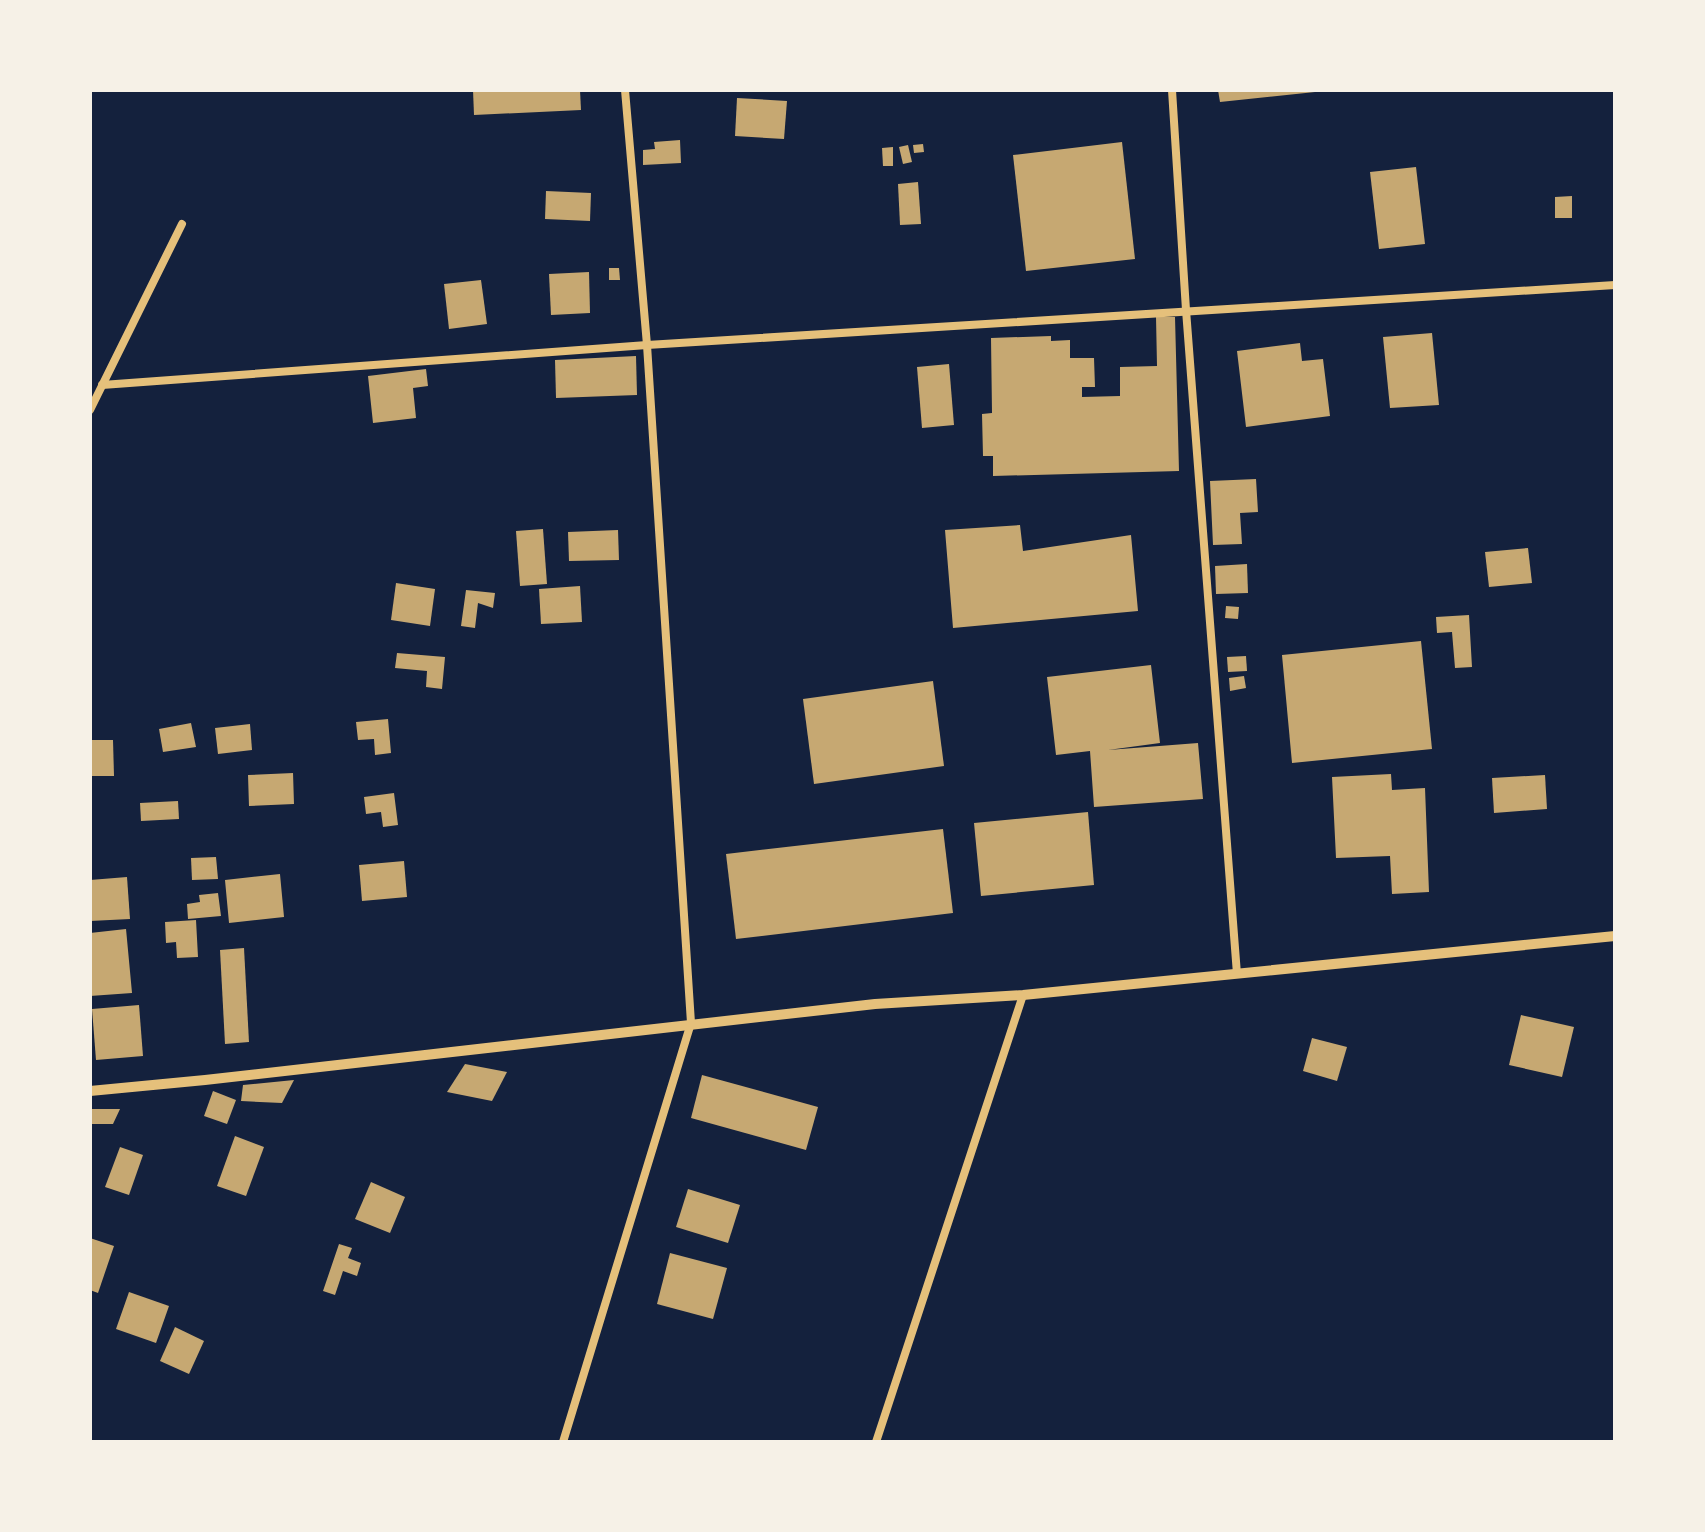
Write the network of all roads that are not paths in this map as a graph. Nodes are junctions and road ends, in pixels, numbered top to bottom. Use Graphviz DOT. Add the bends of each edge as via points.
graph roads {
  1 [pos="625,90"];
  2 [pos="1172,90"];
  3 [pos="182,224"];
  4 [pos="1615,285"];
  5 [pos="1186,310"];
  6 [pos="647,345"];
  7 [pos="102,385"];
  8 [pos="90,410"];
  9 [pos="1615,936"];
  10 [pos="1237,974"];
  11 [pos="1023,995"];
  12 [pos="691,1023"];
  13 [pos="90,1091"];
  14 [pos="563,1442"];
  15 [pos="876,1442"];
  1 -- 6 [label="street"];
  2 -- 5 [label="street"];
  3 -- 7 [label="street"];
  4 -- 5 [label="street"];
  5 -- 6 [label="street"];
  5 -- 10 [label="street"];
  6 -- 7 [label="street"];
  6 -- 12 [label="street"];
  7 -- 8 [label="street"];
  9 -- 10 [label="street"];
  10 -- 11 [label="street"];
  11 -- 12 [label="street"];
  11 -- 15 [label="street"];
  12 -- 13 [label="street"];
  12 -- 14 [label="street"];
}
